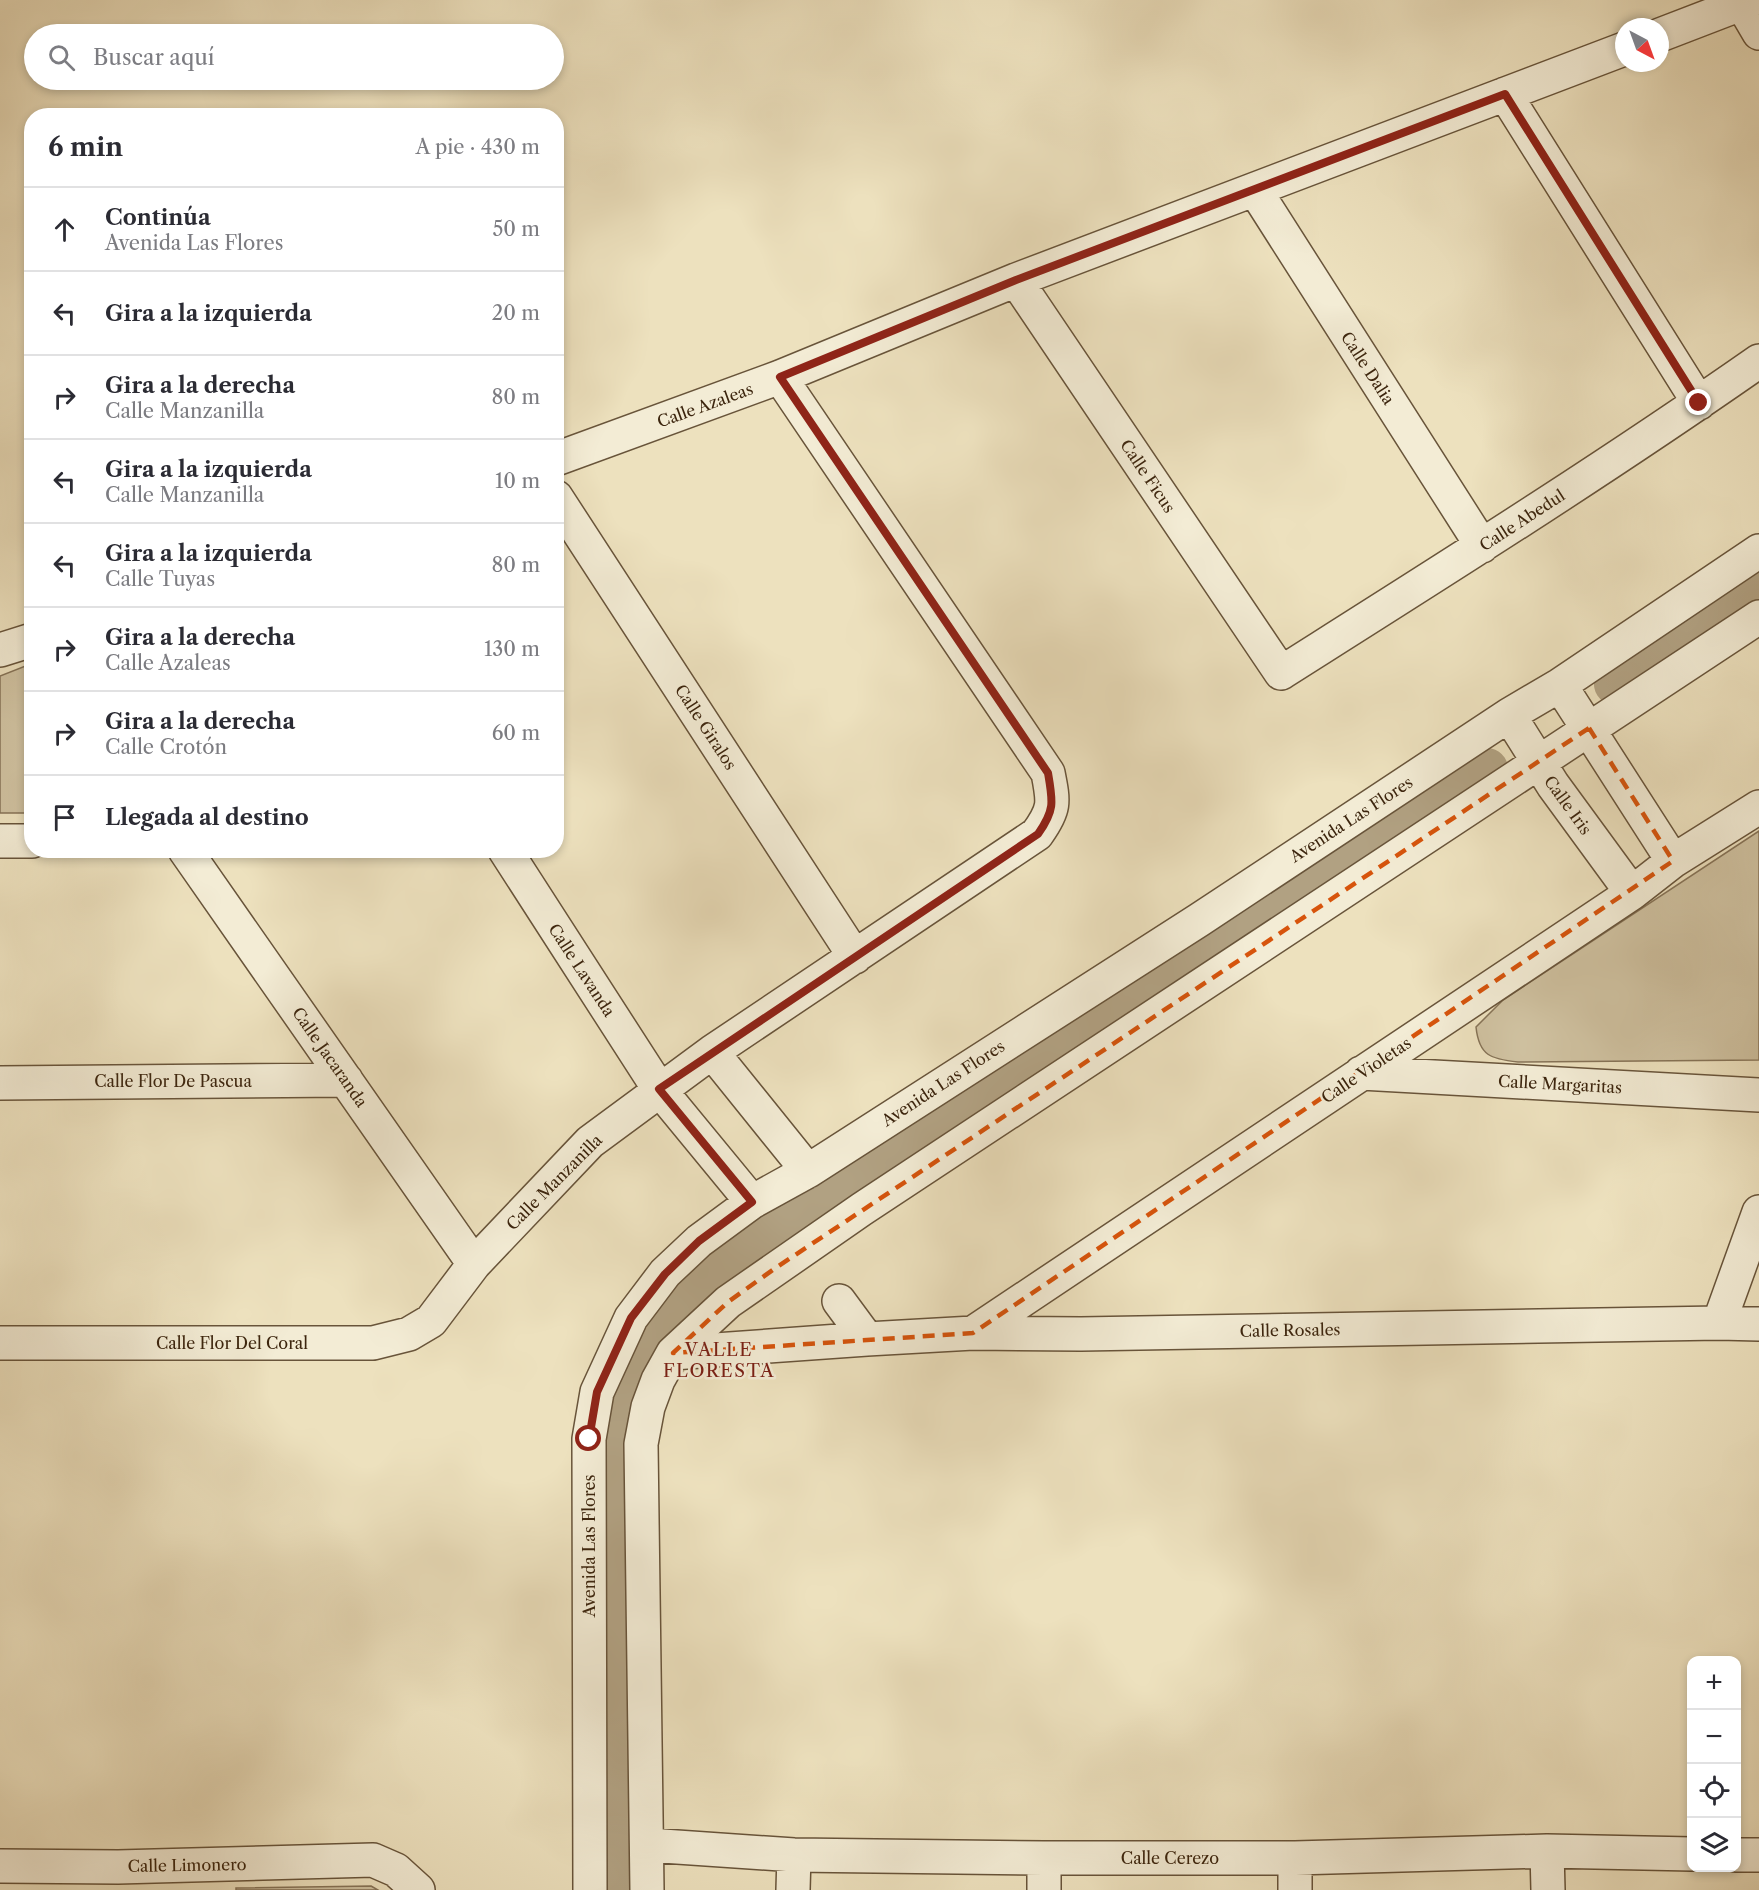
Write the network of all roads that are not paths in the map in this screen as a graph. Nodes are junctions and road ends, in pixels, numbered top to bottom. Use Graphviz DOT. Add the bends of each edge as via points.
graph roads {
  1 [pos="1746,2"];
  2 [pos="1669,32"];
  3 [pos="1759,33"];
  4 [pos="1615,52"];
  5 [pos="1505,94"];
  6 [pos="1255,190"];
  7 [pos="1016,280"];
  8 [pos="1759,361"];
  9 [pos="780,377"];
  10 [pos="1699,403"];
  11 [pos="564,456"];
  12 [pos="564,509"];
  13 [pos="1482,546"];
  14 [pos="1759,551"];
  15 [pos="1759,617"];
  16 [pos="24,642"];
  17 [pos="0,650"];
  18 [pos="1281,673"];
  19 [pos="1560,685"];
  20 [pos="1509,715"];
  21 [pos="1589,728"];
  22 [pos="1538,762"];
  23 [pos="1759,807"];
  24 [pos="0,841"];
  25 [pos="24,842"];
  26 [pos="190,858"];
  27 [pos="510,858"];
  28 [pos="1673,861"];
  29 [pos="1632,893"];
  30 [pos="855,957"];
  31 [pos="712,1052"];
  32 [pos="1361,1073"];
  33 [pos="346,1080"];
  34 [pos="0,1083"];
  35 [pos="659,1089"];
  36 [pos="1759,1095"];
  37 [pos="808,1171"];
  38 [pos="752,1202"];
  39 [pos="1759,1212"];
  40 [pos="474,1264"];
  41 [pos="449,1299"];
  42 [pos="839,1301"];
  43 [pos="1719,1323"];
  44 [pos="1759,1324"];
  45 [pos="973,1333"];
  46 [pos="867,1339"];
  47 [pos="0,1343"];
  48 [pos="673,1353"];
  49 [pos="648,1845"];
  50 [pos="1547,1851"];
  51 [pos="1687,1854"];
  52 [pos="794,1855"];
  53 [pos="1741,1855"];
  54 [pos="1759,1855"];
  55 [pos="1295,1858"];
  56 [pos="0,1866"];
  57 [pos="1044,1874"];
  58 [pos="117,1878"];
  59 [pos="418,1890"];
  60 [pos="590,1890"];
  61 [pos="647,1890"];
  62 [pos="793,1890"];
  63 [pos="1295,1890"];
  64 [pos="1548,1890"];
  1 -- 2 [label="street"];
  1 -- 3 [label="street"];
  4 -- 5 [label="street, Calle Azaleas"];
  5 -- 6 [label="street, Calle Azaleas"];
  5 -- 10 [label="street"];
  6 -- 7 [label="street, Calle Azaleas"];
  6 -- 13 [label="street, Calle Dalia"];
  7 -- 9 [label="street, Calle Azaleas"];
  7 -- 18 [label="street, Calle Ficus"];
  8 -- 10 [label="street, Calle Abedul"];
  9 -- 11 [label="street, Calle Azaleas"];
  9 -- 30 [label="street, Calle Manzanilla" via="1048,773 1052,796 1050,817 1038,834"];
  10 -- 13 [label="street, Calle Abedul"];
  12 -- 30 [label="street, Calle Giralos"];
  13 -- 18 [label="street, Calle Abedul"];
  14 -- 19 [label="street, Avenida Las Flores"];
  15 -- 21 [label="street"];
  16 -- 17 [label="street"];
  19 -- 20 [label="street, Avenida Las Flores"];
  19 -- 21 [label="street"];
  20 -- 22 [label="street, Calle Iris"];
  20 -- 37 [label="street, Avenida Las Flores"];
  21 -- 22 [label="street"];
  21 -- 28 [label="street"];
  22 -- 29 [label="street, Calle Iris"];
  22 -- 48 [label="street" via="774,1269 728,1302"];
  23 -- 28 [label="street, Calle Violetas"];
  24 -- 25 [label="street"];
  26 -- 33 [label="street, Calle Jacaranda"];
  27 -- 35 [label="street, Calle Lavanda"];
  28 -- 29 [label="street, Calle Violetas"];
  29 -- 32 [label="street, Calle Violetas"];
  30 -- 31 [label="street, Calle Manzanilla"];
  31 -- 35 [label="street, Calle Manzanilla"];
  31 -- 37 [label="street"];
  32 -- 36 [label="street, Calle Margaritas"];
  32 -- 45 [label="street, Calle Violetas"];
  33 -- 34 [label="street, Calle Flor De Pascua"];
  33 -- 40 [label="street, Calle Jacaranda"];
  35 -- 38 [label="street, Calle Lavanda"];
  35 -- 40 [label="street, Calle Manzanilla" via="590,1142"];
  37 -- 38 [label="street, Avenida Las Flores"];
  38 -- 60 [label="street, Avenida Las Flores" via="699,1241 665,1274 631,1318 597,1392 589,1439"];
  39 -- 43 [label="street"];
  40 -- 41 [label="street, Calle Manzanilla"];
  41 -- 47 [label="street, Calle Flor Del Coral" via="431,1321 409,1334 373,1342"];
  42 -- 46 [label="street"];
  43 -- 44 [label="street, Calle Rosales"];
  43 -- 45 [label="street, Calle Rosales"];
  45 -- 46 [label="street, Calle Rosales"];
  46 -- 48 [label="street, Calle Rosales"];
  48 -- 49 [label="street" via="648,1407 641,1444"];
  49 -- 52 [label="street, Calle Cerezo"];
  49 -- 61 [label="street"];
  50 -- 51 [label="street, Calle Cerezo"];
  50 -- 55 [label="street, Calle Cerezo"];
  50 -- 64 [label="street"];
  52 -- 57 [label="street, Calle Cerezo"];
  52 -- 62 [label="street"];
  53 -- 54 [label="street"];
  55 -- 57 [label="street, Calle Cerezo"];
  55 -- 63 [label="street"];
  56 -- 58 [label="street, Calle Limonero"];
  58 -- 59 [label="street, Calle Limonero" via="373,1860 396,1870"];
}
